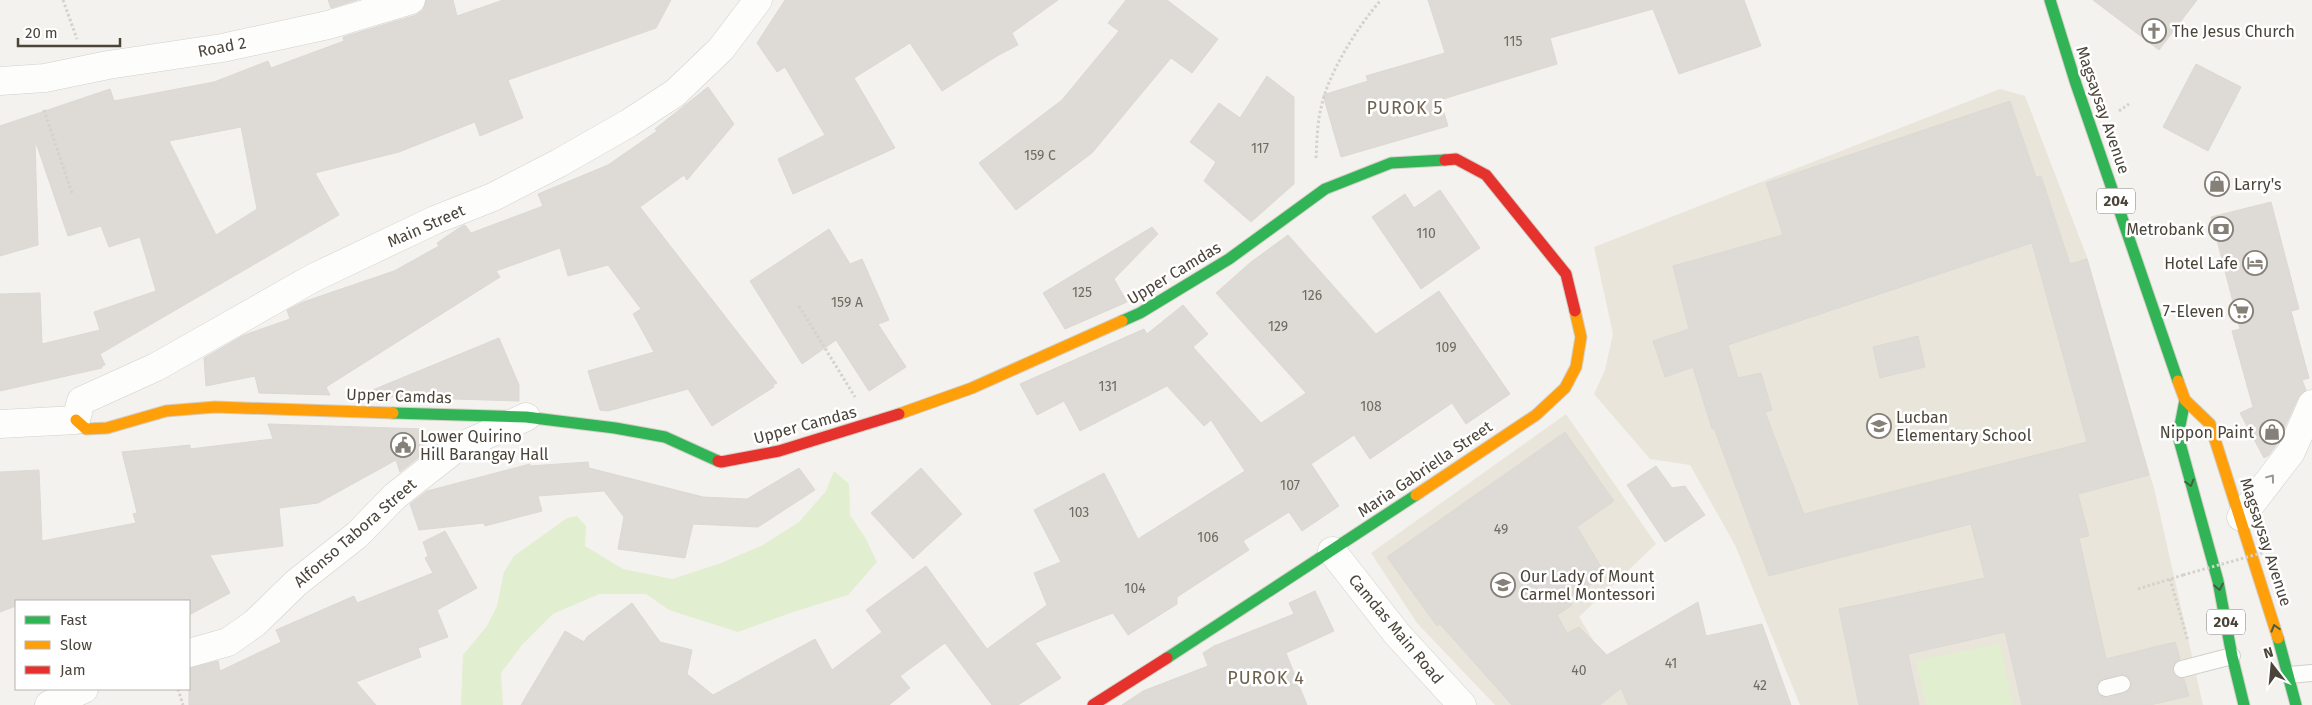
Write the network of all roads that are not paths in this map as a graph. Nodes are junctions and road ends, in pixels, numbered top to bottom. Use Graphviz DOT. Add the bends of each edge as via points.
graph roads {
  1 [pos="411,0"];
  2 [pos="758,0"];
  3 [pos="2050,0"];
  4 [pos="0,81"];
  5 [pos="1486,175"];
  6 [pos="2185,400"];
  7 [pos="2312,404"];
  8 [pos="526,417"];
  9 [pos="76,420"];
  10 [pos="0,424"];
  11 [pos="2242,517"];
  12 [pos="1332,551"];
  13 [pos="190,653"];
  14 [pos="2232,656"];
  15 [pos="2182,669"];
  16 [pos="2312,673"];
  17 [pos="2289,675"];
  18 [pos="82,690"];
  19 [pos="49,705"];
  20 [pos="1093,705"];
  21 [pos="1462,705"];
  22 [pos="2244,705"];
  23 [pos="2296,705"];
  1 -- 4 [label="street, Road 2" via="328,24 222,48 58,75"];
  2 -- 9 [label="street, Main Street" via="722,49 675,93 629,123 493,197 435,220 313,278 156,367 81,401"];
  3 -- 6 [label="main road, Magsaysay Avenue / 204"];
  5 -- 8 [label="main road, Upper Camdas" via="1456,159 1391,163 1325,189 1229,259 1140,313 972,388 871,424 779,451 721,462 665,437"];
  5 -- 12 [label="main road, Maria Gabriella Street" via="1566,274 1581,337 1576,367 1565,388 1536,415"];
  6 -- 11 [label="main road, Magsaysay Avenue / 204" via="2210,424"];
  6 -- 14 [label="main road, 204, one-way" via="2178,436 2218,581"];
  11 -- 7 [label="street, one-way" via="2291,452"];
  8 -- 9 [label="main road, Upper Camdas" via="215,407 166,411 107,428 86,429"];
  8 -- 13 [label="street, Alfonso Tabora Street" via="455,449 395,496 357,535 296,583 256,623 228,642"];
  9 -- 10 [label="street"];
  17 -- 11 [label="main road, Magsaysay Avenue / 204, one-way"];
  12 -- 20 [label="main road, Maria Gabriella Street"];
  12 -- 21 [label="street, Camdas Main Road" via="1396,634"];
  14 -- 15 [label="lane"];
  14 -- 22 [label="main road, 204"];
  16 -- 17 [label="lane"];
  17 -- 23 [label="main road, Magsaysay Avenue / 204"];
  18 -- 19 [label="street"];
}
